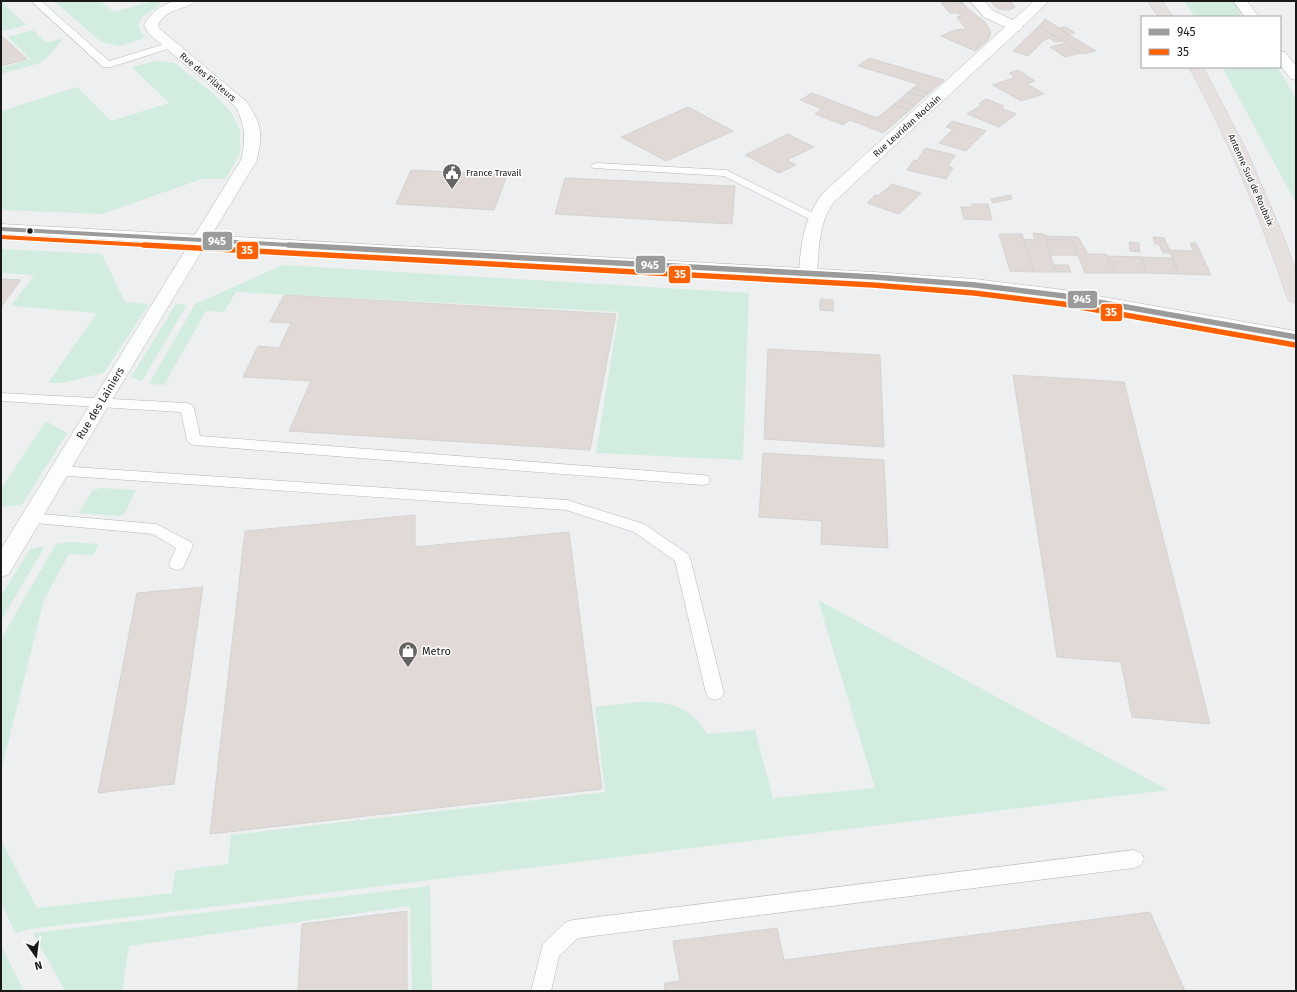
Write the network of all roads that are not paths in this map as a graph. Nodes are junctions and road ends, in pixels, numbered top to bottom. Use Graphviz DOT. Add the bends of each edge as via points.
graph roads {
  1 [pos="36,1"];
  2 [pos="977,1"];
  3 [pos="1042,1"];
  4 [pos="1155,1"];
  5 [pos="1240,1"];
  6 [pos="181,2"];
  7 [pos="1165,16"];
  8 [pos="1251,16"];
  9 [pos="1016,27"];
  10 [pos="172,46"];
  11 [pos="1281,56"];
  12 [pos="1196,68"];
  13 [pos="1296,76"];
  14 [pos="597,166"];
  15 [pos="816,218"];
  16 [pos="1,228"];
  17 [pos="200,239"];
  18 [pos="808,272"];
  19 [pos="1296,297"];
  20 [pos="1296,337"];
  21 [pos="1,397"];
  22 [pos="100,403"];
  23 [pos="59,471"];
  24 [pos="703,480"];
  25 [pos="30,518"];
  26 [pos="177,564"];
  27 [pos="1,568"];
  28 [pos="714,693"];
  29 [pos="1134,859"];
  30 [pos="541,991"];
  1 -- 10 [label="lane" via="107,65"];
  2 -- 9 [label="street" via="989,14"];
  3 -- 9 [label="street, Rue Leuridan Noclain"];
  4 -- 7 [label="highway"];
  5 -- 8 [label="street"];
  6 -- 10 [label="street, Rue des Filateurs" via="159,14 152,25 154,31"];
  9 -- 15 [label="street, Rue Leuridan Noclain" via="834,193 820,208"];
  10 -- 17 [label="street, Rue des Filateurs" via="242,105 253,131 249,160"];
  11 -- 13 [label="street"];
  12 -- 19 [label="highway, Antenne Sud de Roubaix" via="1251,178"];
  14 -- 15 [label="lane" via="726,174"];
  15 -- 18 [label="street, Rue Leuridan Noclain" via="810,242"];
  16 -- 17 [label="street"];
  17 -- 18 [label="street"];
  17 -- 22 [label="street, Rue des Lainiers"];
  18 -- 20 [label="street" via="1056,295"];
  21 -- 22 [label="lane"];
  22 -- 23 [label="street, Rue des Lainiers"];
  22 -- 24 [label="lane" via="187,408 194,440"];
  23 -- 25 [label="street, Rue des Lainiers"];
  23 -- 28 [label="lane" via="567,505 639,528 682,558"];
  25 -- 26 [label="lane" via="156,529 185,546"];
  25 -- 27 [label="street, Rue des Lainiers"];
  29 -- 30 [label="lane" via="573,929 550,951"];
}
